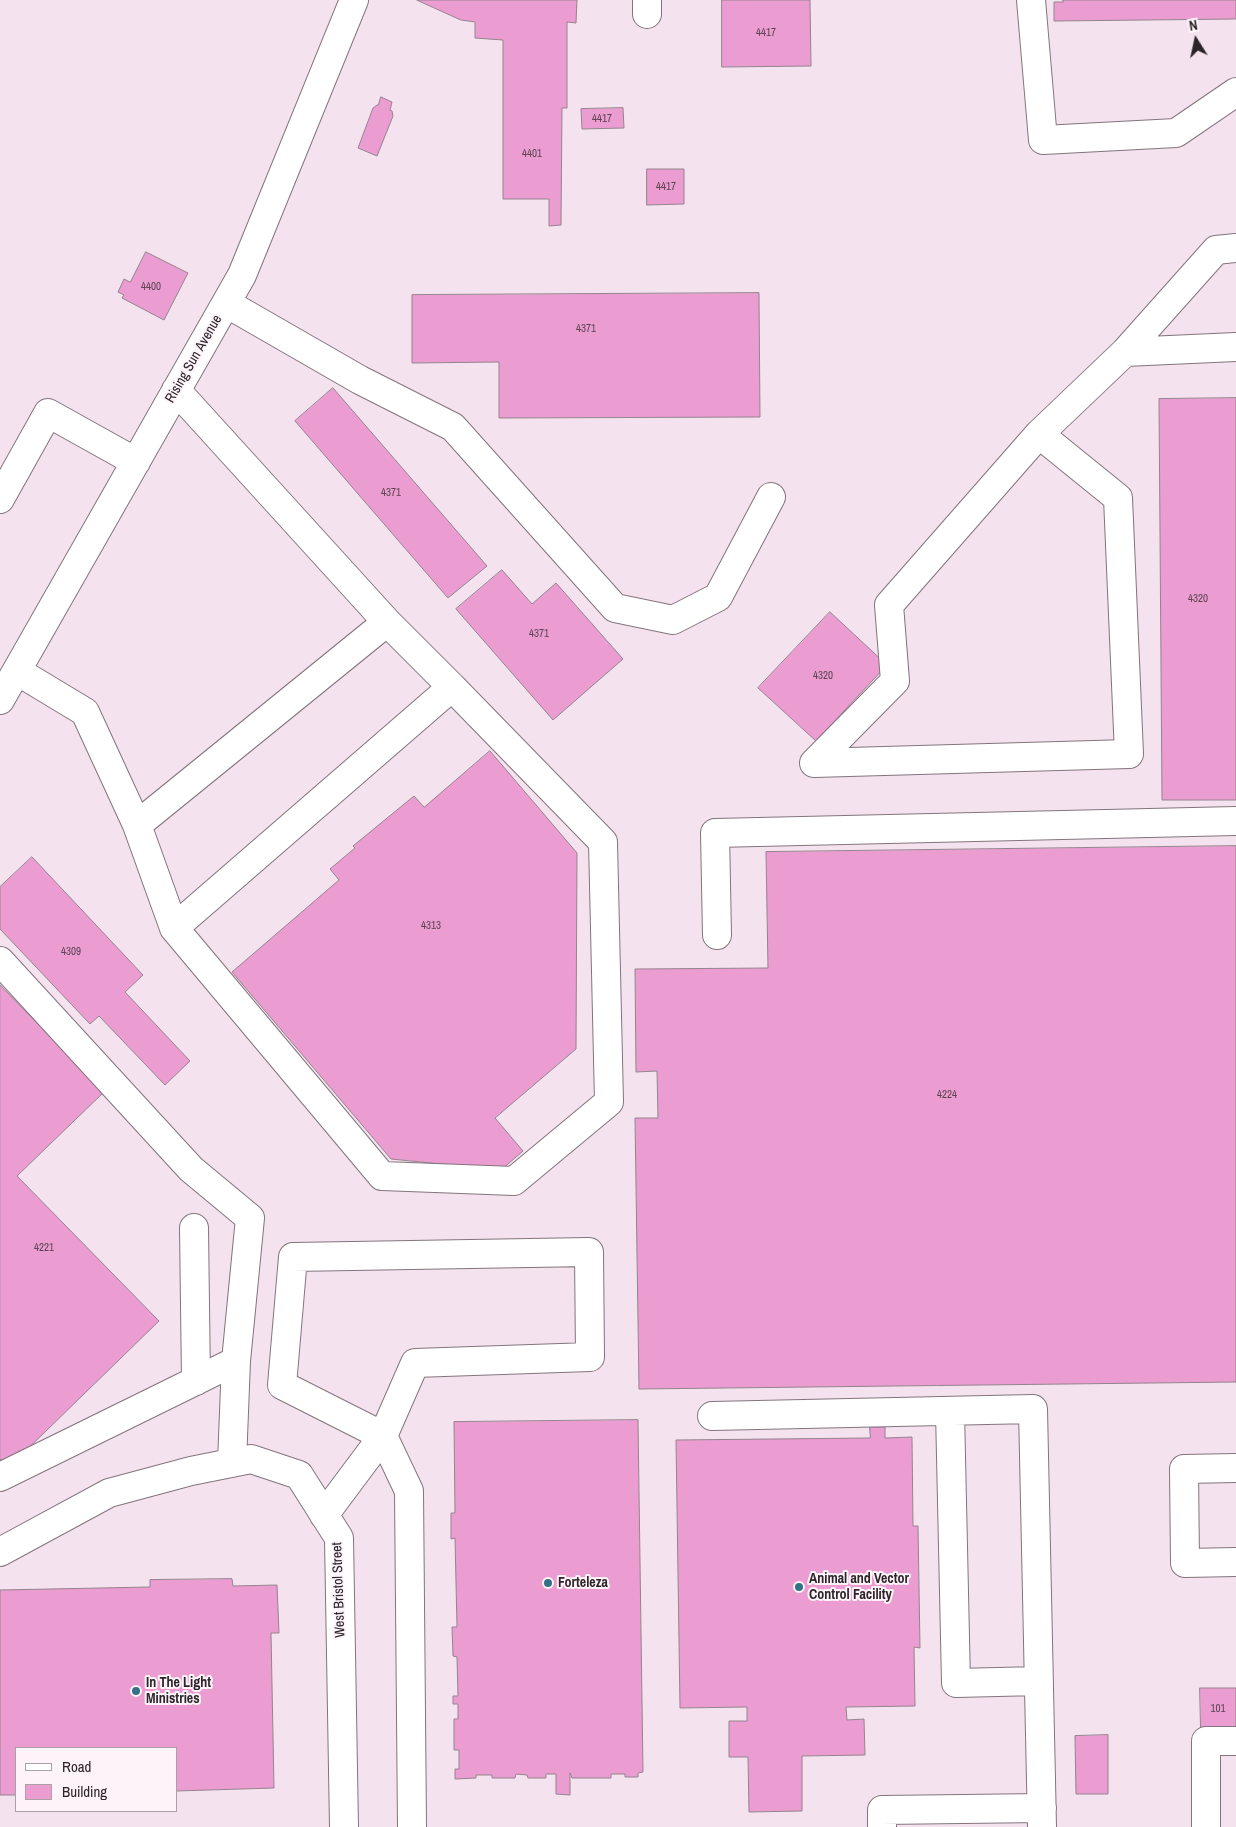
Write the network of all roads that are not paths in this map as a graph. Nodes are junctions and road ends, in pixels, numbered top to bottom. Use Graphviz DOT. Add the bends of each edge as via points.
graph roads {
  1 [pos="354,0"];
  2 [pos="1031,0"];
  3 [pos="1236,92"];
  4 [pos="1236,248"];
  5 [pos="226,303"];
  6 [pos="1236,347"];
  7 [pos="1125,352"];
  8 [pos="176,390"];
  9 [pos="1039,434"];
  10 [pos="136,462"];
  11 [pos="771,497"];
  12 [pos="0,499"];
  13 [pos="387,622"];
  14 [pos="17,671"];
  15 [pos="452,687"];
  16 [pos="0,700"];
  17 [pos="1236,822"];
  18 [pos="137,825"];
  19 [pos="174,928"];
  20 [pos="717,935"];
  21 [pos="0,961"];
  22 [pos="194,1228"];
  23 [pos="236,1360"];
  24 [pos="196,1380"];
  25 [pos="950,1411"];
  26 [pos="712,1416"];
  27 [pos="383,1436"];
  28 [pos="232,1463"];
  29 [pos="1236,1468"];
  30 [pos="0,1477"];
  31 [pos="324,1516"];
  32 [pos="0,1552"];
  33 [pos="1236,1562"];
  34 [pos="1039,1681"];
  35 [pos="1236,1741"];
  36 [pos="1042,1818"];
  37 [pos="344,1827"];
  38 [pos="412,1827"];
  39 [pos="882,1827"];
  40 [pos="1206,1827"];
  1 -- 5 [label="street, Rising Sun Avenue" via="242,275"];
  2 -- 3 [label="street" via="1043,140 1176,133"];
  4 -- 7 [label="street" via="1216,250"];
  5 -- 8 [label="street, Rising Sun Avenue"];
  5 -- 11 [label="street" via="360,380 453,427 615,608 673,620 718,597"];
  6 -- 7 [label="street"];
  7 -- 9 [label="street"];
  8 -- 10 [label="street, Rising Sun Avenue"];
  8 -- 13 [label="street"];
  9 -- 9 [label="street" via="889,605 896,681 814,763 1129,754 1118,498"];
  10 -- 12 [label="street" via="48,413"];
  10 -- 14 [label="street, Rising Sun Avenue"];
  13 -- 15 [label="street"];
  13 -- 18 [label="street"];
  14 -- 16 [label="street, Rising Sun Avenue"];
  14 -- 18 [label="street" via="85,712"];
  15 -- 19 [label="street"];
  15 -- 19 [label="street" via="602,842 609,1102 514,1181 382,1176"];
  17 -- 20 [label="street" via="715,833"];
  18 -- 19 [label="street"];
  21 -- 23 [label="street" via="191,1168 250,1218"];
  22 -- 24 [label="street"];
  23 -- 24 [label="street"];
  23 -- 28 [label="street"];
  24 -- 30 [label="street"];
  25 -- 26 [label="street"];
  25 -- 34 [label="street" via="956,1683"];
  25 -- 34 [label="street" via="1033,1409"];
  27 -- 27 [label="street" via="282,1385 293,1258 589,1252 590,1357 416,1363"];
  27 -- 31 [label="street"];
  27 -- 38 [label="street" via="409,1491"];
  28 -- 31 [label="street, West Bristol Street" via="251,1459 299,1475"];
  28 -- 32 [label="street, West Bristol Street" via="110,1493"];
  29 -- 33 [label="street" via="1184,1469 1186,1563"];
  31 -- 37 [label="street, West Bristol Street" via="339,1538"];
  34 -- 36 [label="street"];
  35 -- 40 [label="street" via="1206,1741"];
  36 -- 39 [label="street" via="882,1810"];
}
